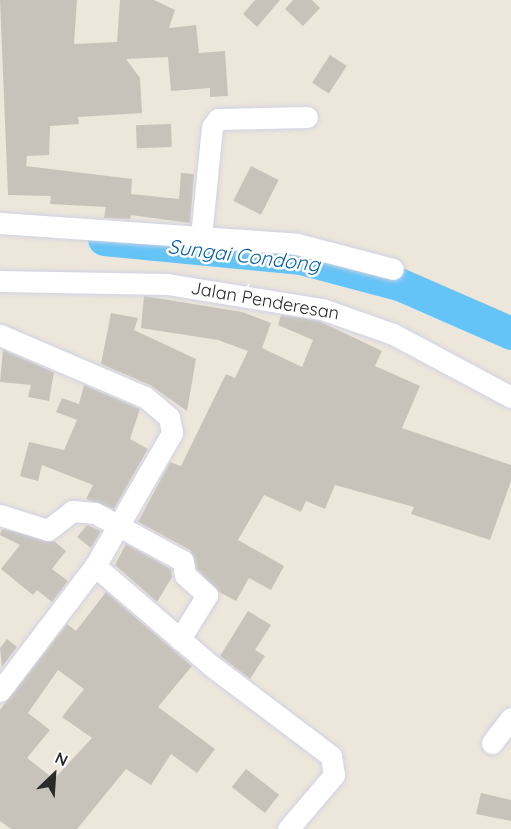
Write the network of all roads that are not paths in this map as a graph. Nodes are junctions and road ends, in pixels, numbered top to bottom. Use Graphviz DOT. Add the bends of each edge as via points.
graph roads {
  1 [pos="307,117"];
  2 [pos="0,223"];
  3 [pos="201,237"];
  4 [pos="393,269"];
  5 [pos="0,281"];
  6 [pos="0,335"];
  7 [pos="511,397"];
  8 [pos="0,515"];
  9 [pos="121,527"];
  10 [pos="94,566"];
  11 [pos="180,639"];
  12 [pos="0,691"];
  13 [pos="511,718"];
  14 [pos="492,743"];
  15 [pos="288,829"];
  1 -- 3 [label="street" via="218,119 212,127"];
  2 -- 3 [label="street"];
  3 -- 4 [label="street" via="297,244"];
  5 -- 7 [label="street, Jalan Penderesan" via="167,284 322,309 393,334"];
  6 -- 9 [label="street" via="145,397 169,417 172,433"];
  8 -- 9 [label="street" via="48,530 72,511 103,515"];
  9 -- 10 [label="street"];
  9 -- 11 [label="street" via="183,561 185,575 207,591"];
  10 -- 11 [label="street"];
  10 -- 12 [label="street"];
  11 -- 15 [label="street" via="334,760 334,775"];
  13 -- 14 [label="street"];
}
